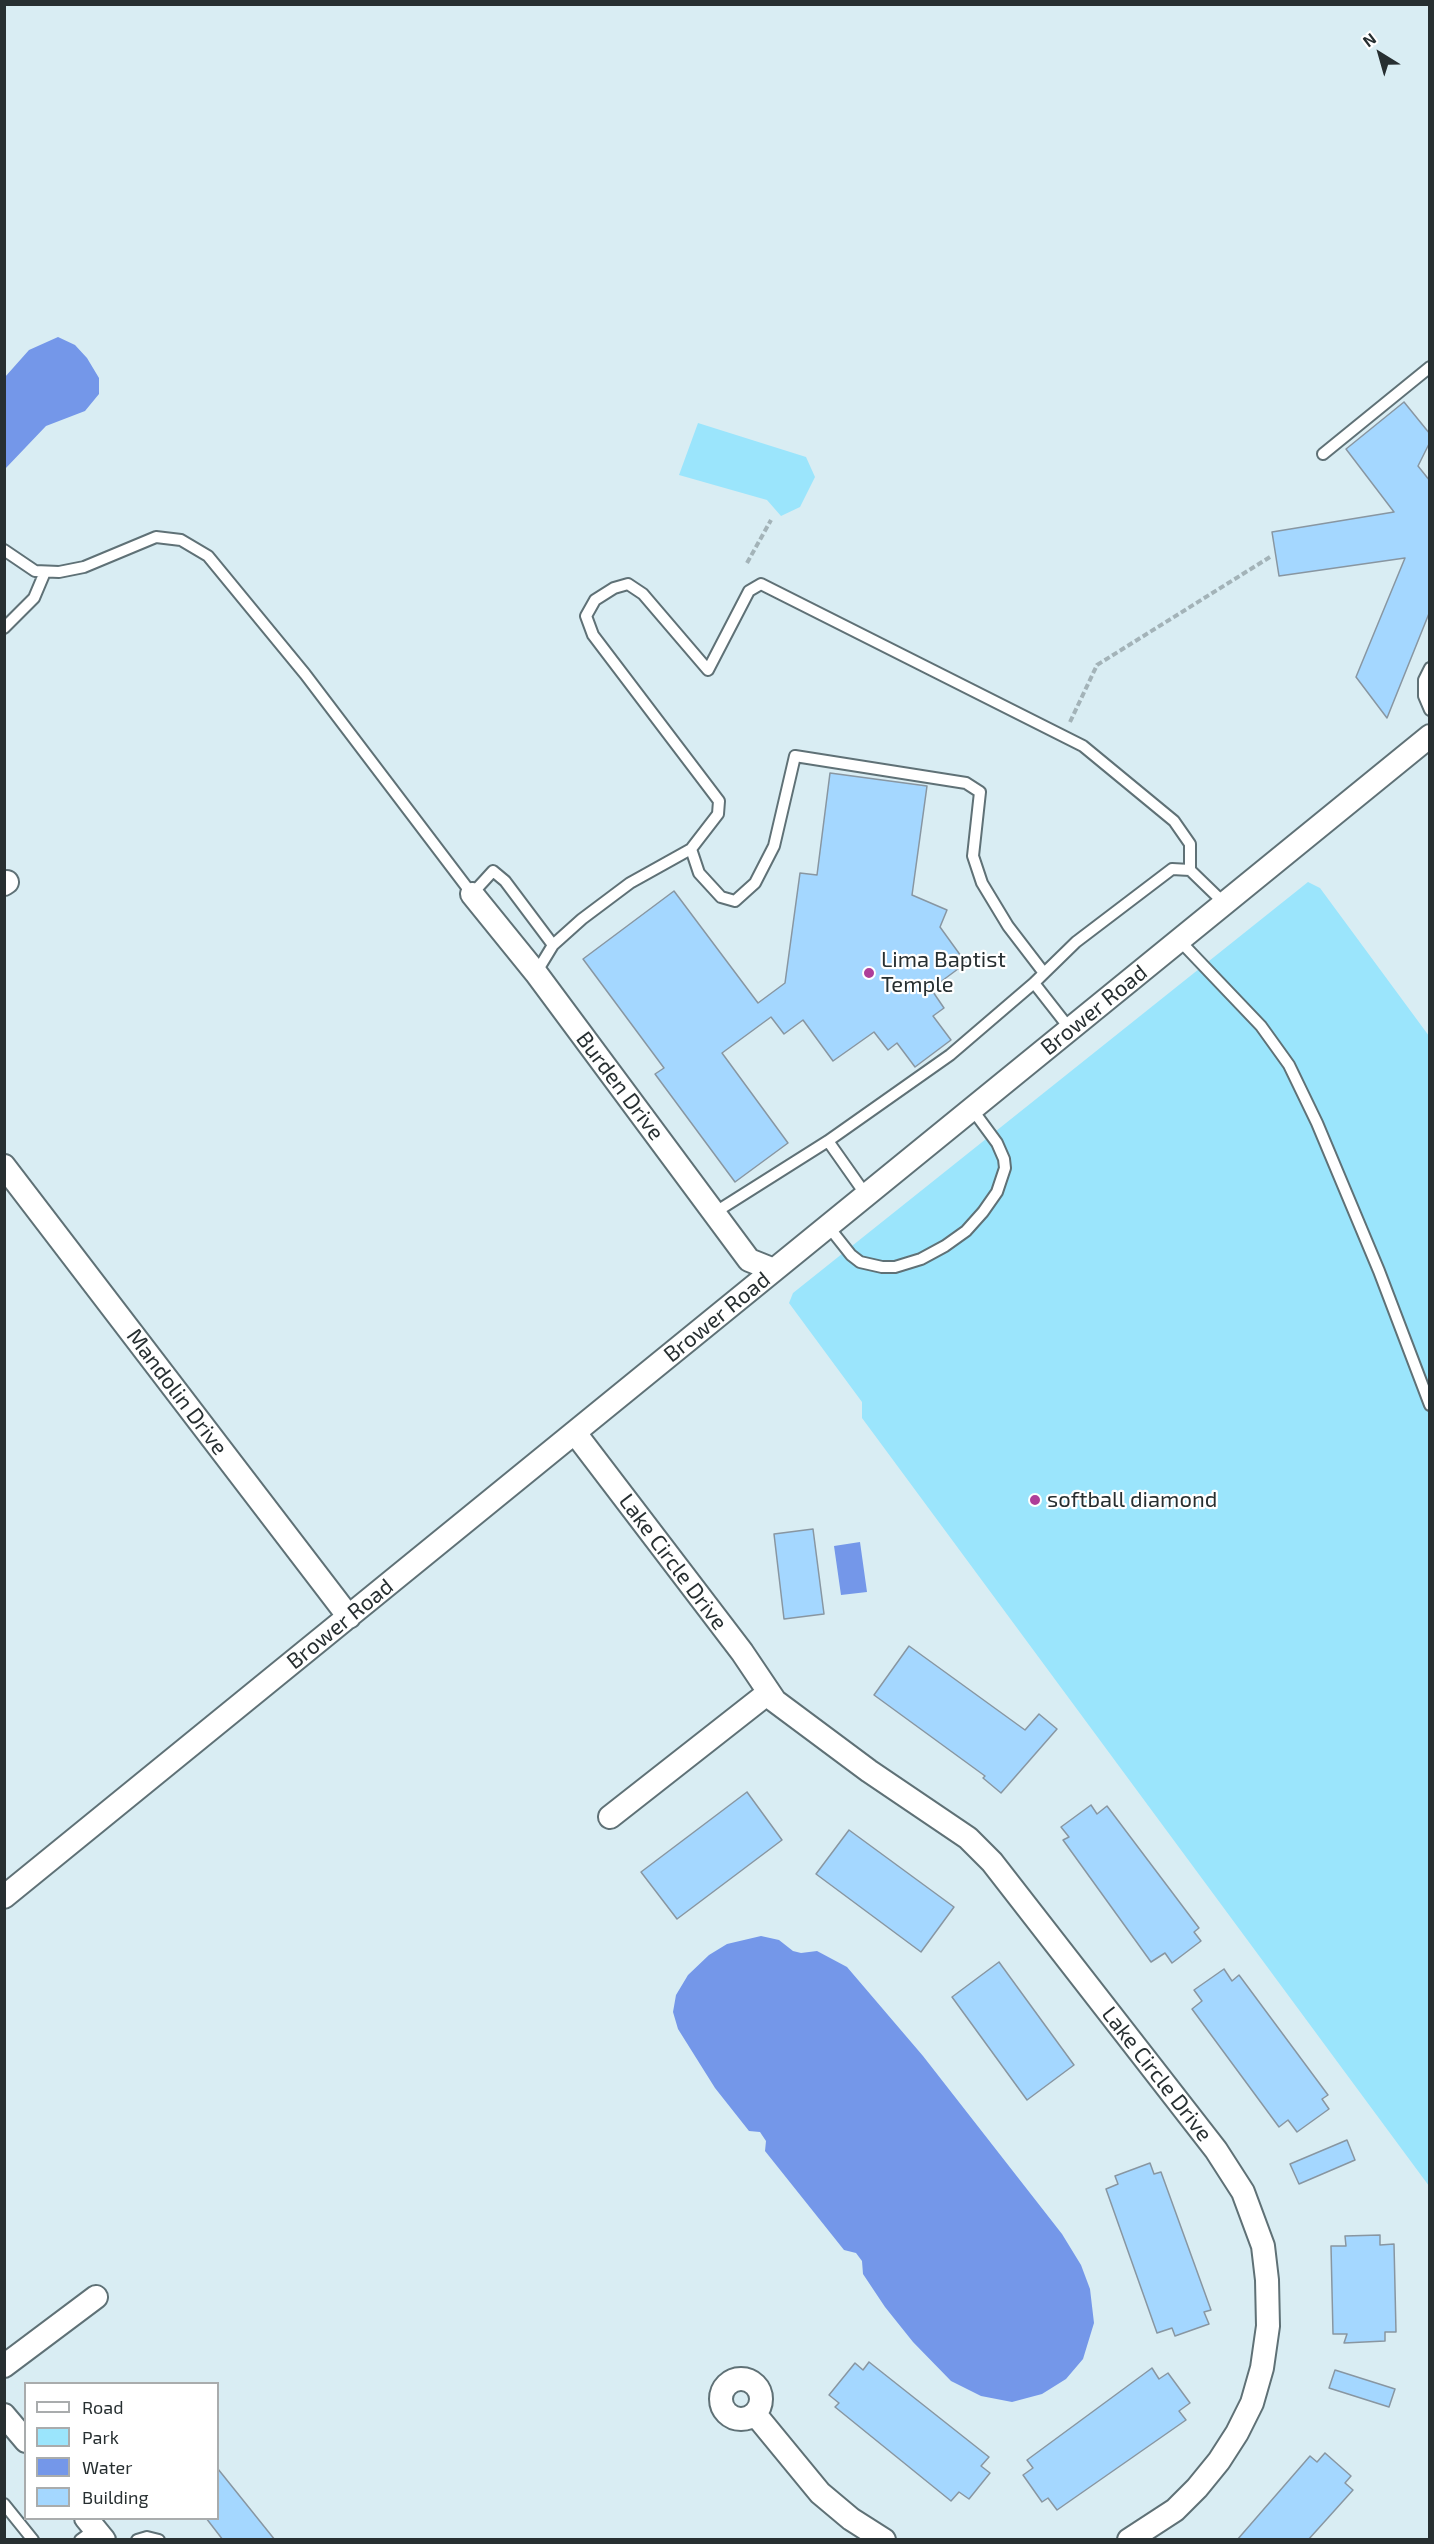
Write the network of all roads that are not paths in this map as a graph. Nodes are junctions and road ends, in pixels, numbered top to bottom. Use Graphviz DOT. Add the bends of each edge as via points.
graph roads {
  1 [pos="1430,367"];
  2 [pos="1323,454"];
  3 [pos="4,549"];
  4 [pos="45,572"];
  5 [pos="4,627"];
  6 [pos="1430,669"];
  7 [pos="1430,710"];
  8 [pos="1430,736"];
  9 [pos="691,849"];
  10 [pos="1190,870"];
  11 [pos="472,894"];
  12 [pos="1224,903"];
  13 [pos="1179,940"];
  14 [pos="553,945"];
  15 [pos="536,973"];
  16 [pos="1044,973"];
  17 [pos="1034,983"];
  18 [pos="1070,1029"];
  19 [pos="972,1109"];
  20 [pos="828,1141"];
  21 [pos="4,1166"];
  22 [pos="866,1195"];
  23 [pos="714,1213"];
  24 [pos="828,1226"];
  25 [pos="774,1270"];
  26 [pos="1430,1405"];
  27 [pos="575,1433"];
  28 [pos="349,1617"];
  29 [pos="768,1693"];
  30 [pos="610,1818"];
  31 [pos="4,1897"];
  32 [pos="96,2297"];
  33 [pos="4,2366"];
  34 [pos="755,2414"];
  35 [pos="5,2418"];
  36 [pos="24,2439"];
  37 [pos="4,2504"];
  38 [pos="33,2540"];
  39 [pos="137,2540"];
  40 [pos="159,2540"];
  41 [pos="884,2540"];
  42 [pos="1129,2540"];
  1 -- 2 [label="lane"];
  3 -- 4 [label="lane" via="35,571"];
  4 -- 5 [label="lane" via="34,598"];
  4 -- 11 [label="lane" via="84,567 156,537 181,540 208,556 305,674"];
  6 -- 7 [label="lane" via="1424,680 1424,696"];
  8 -- 12 [label="street, Brower Road"];
  9 -- 10 [label="lane" via="718,814 719,801 593,635 586,616 595,600 628,584 643,594 708,670 749,591 761,584 1083,746 1174,821 1190,844"];
  9 -- 14 [label="lane" via="630,883"];
  9 -- 16 [label="lane" via="699,873 721,897 735,901 755,883 774,846 795,756 966,783 980,792 973,856 982,882 1008,926"];
  10 -- 12 [label="lane"];
  10 -- 16 [label="lane" via="1172,869 1076,942"];
  11 -- 14 [label="lane" via="493,871 505,880"];
  11 -- 15 [label="street, Burden Drive"];
  12 -- 13 [label="street, Brower Road"];
  13 -- 18 [label="street, Brower Road"];
  13 -- 26 [label="lane" via="1261,1026 1289,1065 1379,1271"];
  14 -- 15 [label="lane"];
  15 -- 23 [label="street, Burden Drive"];
  16 -- 17 [label="lane"];
  17 -- 18 [label="lane"];
  17 -- 20 [label="lane" via="950,1055"];
  18 -- 19 [label="street, Brower Road"];
  19 -- 22 [label="street, Brower Road"];
  19 -- 24 [label="lane" via="997,1143 1005,1168 990,1203 961,1234 921,1259 882,1267 860,1262"];
  20 -- 22 [label="lane"];
  20 -- 23 [label="lane"];
  21 -- 28 [label="street, Mandolin Drive"];
  22 -- 24 [label="street, Brower Road"];
  23 -- 25 [label="street, Burden Drive" via="749,1260"];
  24 -- 25 [label="street, Brower Road"];
  25 -- 27 [label="street, Brower Road"];
  27 -- 28 [label="street, Brower Road"];
  27 -- 29 [label="street, Lake Circle Drive" via="742,1652"];
  28 -- 31 [label="street, Brower Road"];
  29 -- 30 [label="street"];
  29 -- 42 [label="street, Lake Circle Drive" via="869,1771 968,1838 992,1862 1216,2150 1243,2192 1263,2246 1267,2280 1268,2326 1252,2403 1219,2461 1197,2488 1175,2510"];
  32 -- 33 [label="street"];
  34 -- 41 [label="street" via="820,2493"];
  35 -- 36 [label="street"];
  37 -- 38 [label="lane"];
  39 -- 40 [label="lane"];
}
